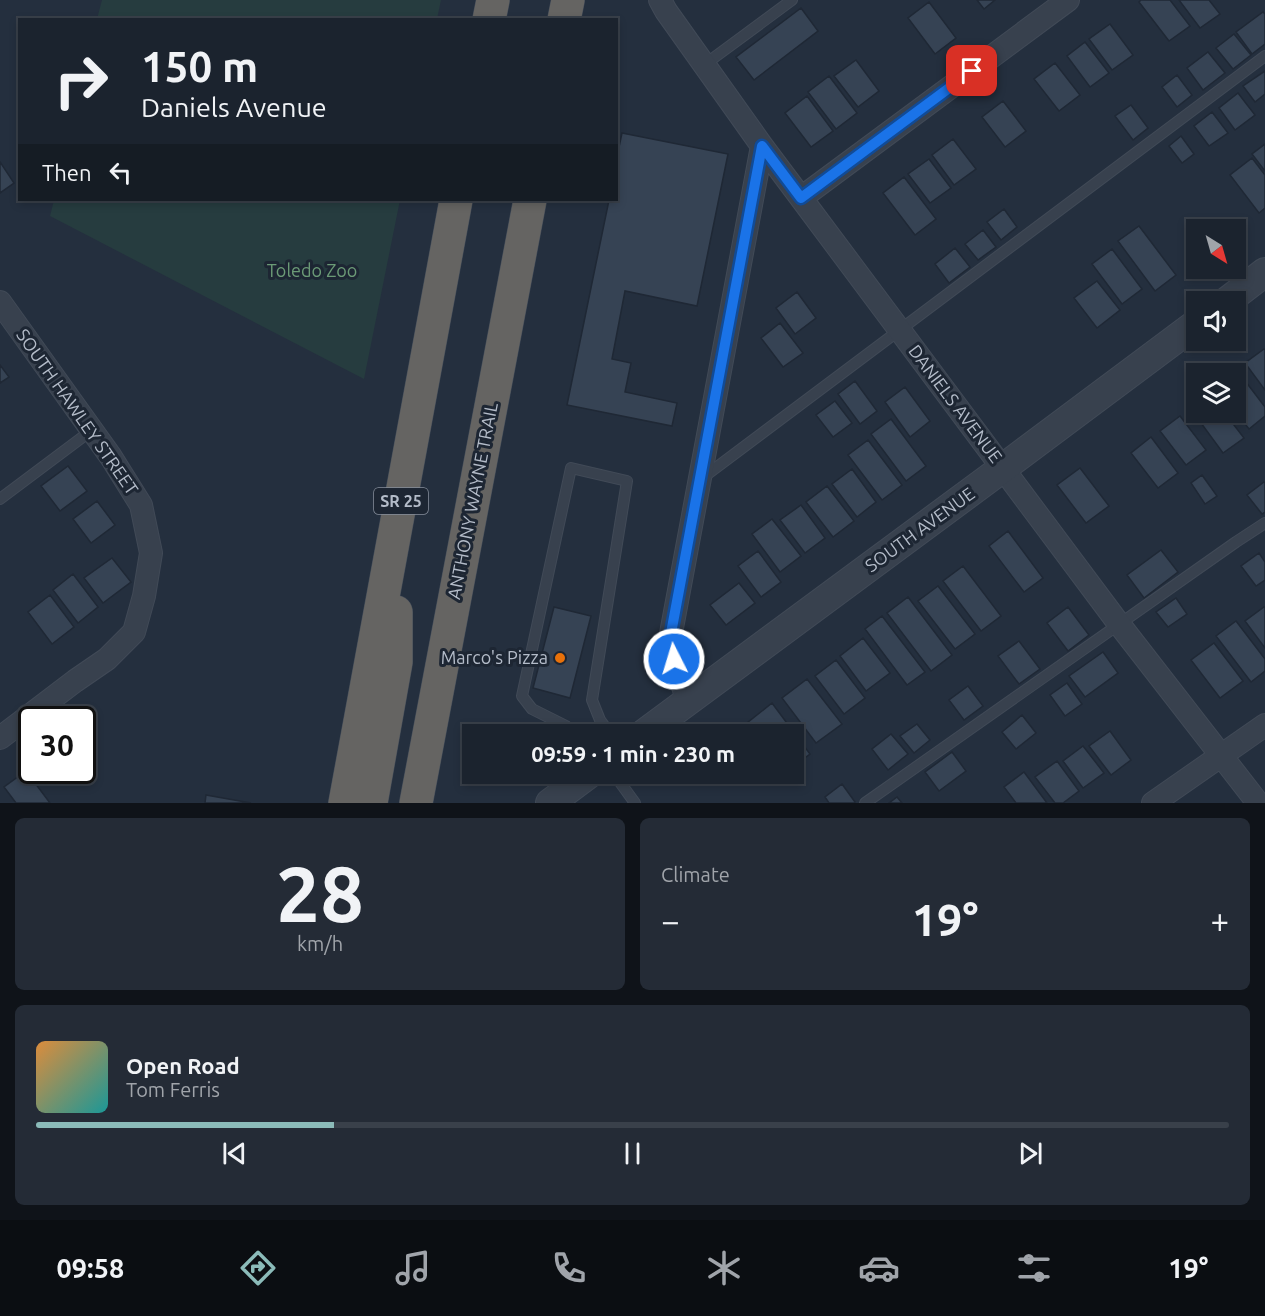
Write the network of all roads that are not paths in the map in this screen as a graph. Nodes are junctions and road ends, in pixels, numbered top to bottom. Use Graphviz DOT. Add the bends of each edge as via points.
graph roads {
  1 [pos="492,0"];
  2 [pos="568,0"];
  3 [pos="660,0"];
  4 [pos="792,0"];
  5 [pos="1068,0"];
  6 [pos="489,18"];
  7 [pos="564,18"];
  8 [pos="1265,56"];
  9 [pos="704,66"];
  10 [pos="762,146"];
  11 [pos="801,198"];
  12 [pos="456,201"];
  13 [pos="530,201"];
  14 [pos="1265,272"];
  15 [pos="1240,291"];
  16 [pos="0,302"];
  17 [pos="899,330"];
  18 [pos="1186,331"];
  19 [pos="92,430"];
  20 [pos="1003,468"];
  21 [pos="699,480"];
  22 [pos="0,500"];
  23 [pos="1265,523"];
  24 [pos="396,526"];
  25 [pos="1119,624"];
  26 [pos="688,702"];
  27 [pos="562,724"];
  28 [pos="603,724"];
  29 [pos="657,724"];
  30 [pos="1265,725"];
  31 [pos="0,738"];
  32 [pos="1222,755"];
  33 [pos="576,784"];
  34 [pos="621,784"];
  35 [pos="423,795"];
  36 [pos="554,802"];
  37 [pos="345,803"];
  38 [pos="371,803"];
  39 [pos="635,803"];
  40 [pos="865,803"];
  41 [pos="1153,803"];
  42 [pos="1258,803"];
  1 -- 6 [label="highway"];
  2 -- 7 [label="highway"];
  3 -- 9 [label="street, DANIELS AVENUE"];
  4 -- 9 [label="lane"];
  5 -- 11 [label="street"];
  8 -- 17 [label="lane"];
  9 -- 10 [label="street, DANIELS AVENUE"];
  10 -- 11 [label="street, DANIELS AVENUE"];
  10 -- 21 [label="street"];
  11 -- 17 [label="street, DANIELS AVENUE"];
  12 -- 24 [label="highway, SR 25"];
  13 -- 35 [label="highway, ANTHONY WAYNE TRAIL"];
  14 -- 15 [label="street"];
  16 -- 19 [label="street, SOUTH HAWLEY STREET"];
  17 -- 20 [label="street, DANIELS AVENUE"];
  17 -- 21 [label="lane"];
  18 -- 20 [label="street, SOUTH AVENUE"];
  19 -- 22 [label="lane"];
  19 -- 31 [label="street, SOUTH HAWLEY STREET" via="141,505 151,553 134,632 107,659"];
  20 -- 25 [label="street, DANIELS AVENUE"];
  20 -- 26 [label="street, SOUTH AVENUE"];
  21 -- 26 [label="street" via="669,644"];
  23 -- 25 [label="lane"];
  24 -- 37 [label="highway, SR 25"];
  24 -- 38 [label="highway" via="396,662"];
  25 -- 32 [label="street, DANIELS AVENUE"];
  25 -- 40 [label="lane"];
  26 -- 29 [label="street, SOUTH AVENUE"];
  27 -- 28 [label="lane" via="532,709 522,696 571,468 627,481 592,700"];
  30 -- 32 [label="street"];
  32 -- 41 [label="street"];
  32 -- 42 [label="street, DANIELS AVENUE"];
  33 -- 36 [label="street"];
  34 -- 39 [label="lane"];
}
